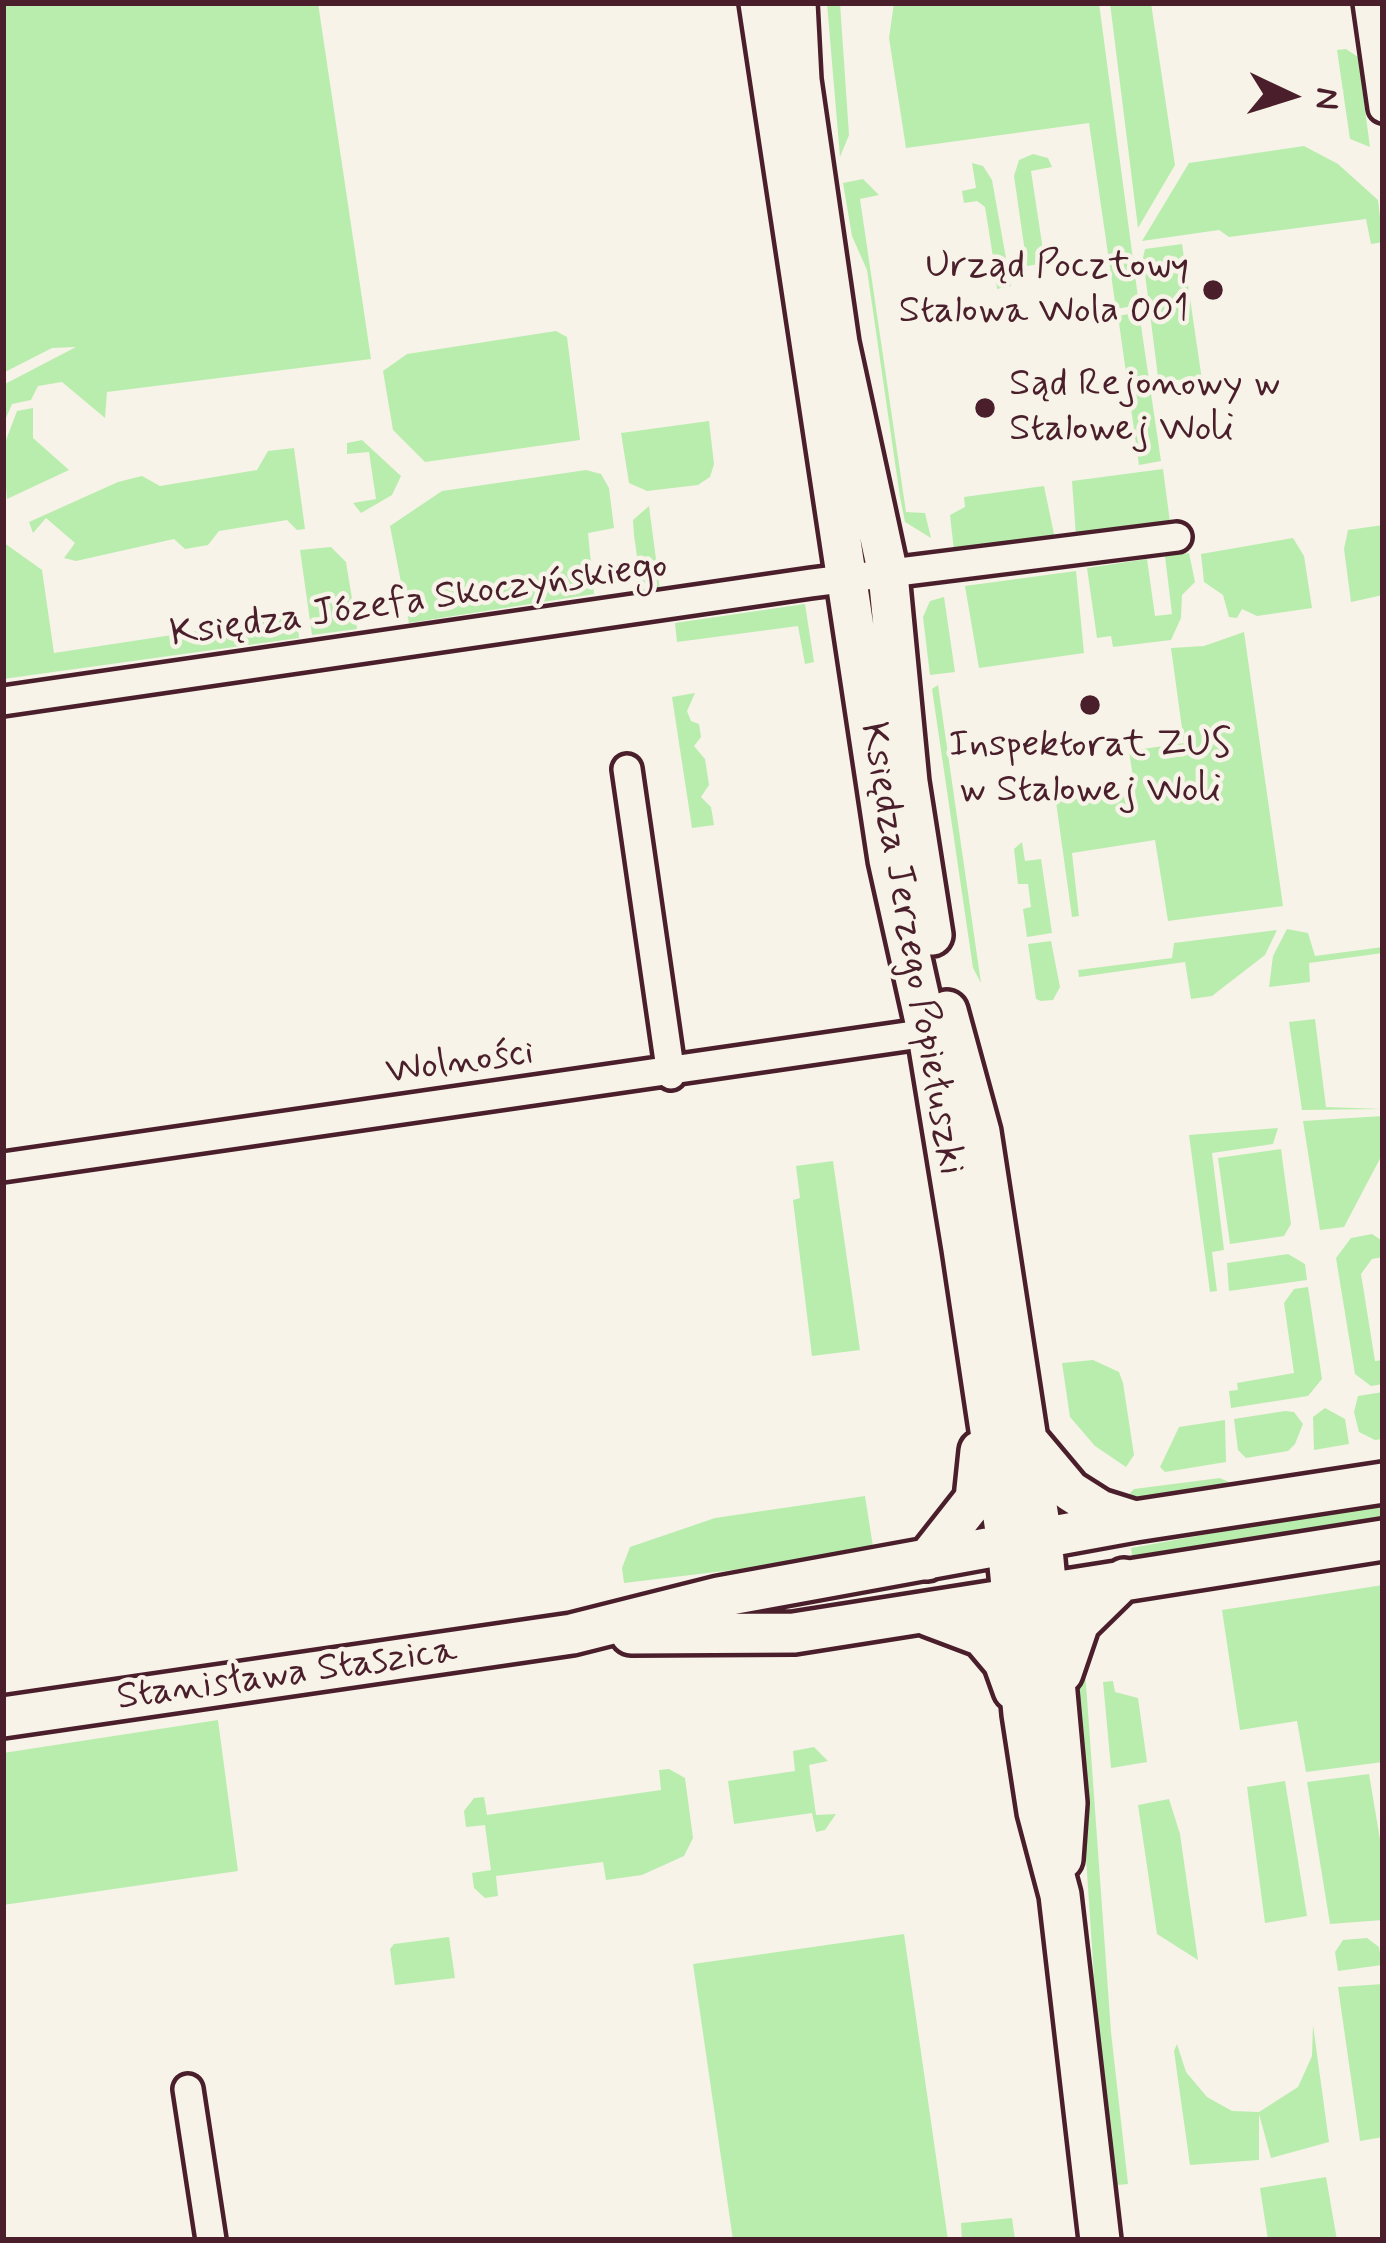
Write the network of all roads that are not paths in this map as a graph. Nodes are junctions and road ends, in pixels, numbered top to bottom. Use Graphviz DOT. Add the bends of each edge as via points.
graph roads {
  1 [pos="760,3"];
  2 [pos="796,3"];
  3 [pos="1368,3"];
  4 [pos="1383,108"];
  5 [pos="1177,537"];
  6 [pos="888,574"];
  7 [pos="846,579"];
  8 [pos="3,701"];
  9 [pos="627,769"];
  10 [pos="939,1032"];
  11 [pos="882,1042"];
  12 [pos="671,1075"];
  13 [pos="939,1106"];
  14 [pos="3,1167"];
  15 [pos="982,1379"];
  16 [pos="1024,1434"];
  17 [pos="1383,1483"];
  18 [pos="1135,1521"];
  19 [pos="1383,1540"];
  20 [pos="1024,1541"];
  21 [pos="927,1560"];
  22 [pos="1124,1579"];
  23 [pos="1030,1595"];
  24 [pos="918,1614"];
  25 [pos="572,1634"];
  26 [pos="1040,1705"];
  27 [pos="3,1717"];
  28 [pos="188,2089"];
  29 [pos="211,2240"];
  30 [pos="1100,2240"];
  1 -- 7 [label="street, Księdza Jerzego Popiełuszki"];
  2 -- 6 [label="street, Księdza Jerzego Popiełuszki" via="838,344"];
  3 -- 4 [label="street"];
  5 -- 6 [label="street, Księdza Józefa Skoczyńskiego"];
  6 -- 7 [label="street, Księdza Józefa Skoczyńskiego"];
  6 -- 10 [label="street, Księdza Jerzego Popiełuszki"];
  7 -- 8 [label="street, Księdza Józefa Skoczyńskiego"];
  7 -- 10 [label="street, Księdza Jerzego Popiełuszki" via="889,860"];
  9 -- 12 [label="street"];
  10 -- 11 [label="street, Wolności"];
  10 -- 13 [label="street, Księdza Jerzego Popiełuszki"];
  10 -- 16 [label="street, Księdza Jerzego Popiełuszki" via="980,1132"];
  11 -- 12 [label="street, Wolności"];
  11 -- 13 [label="street" via="907,1058"];
  12 -- 14 [label="street, Wolności"];
  13 -- 15 [label="street, Księdza Jerzego Popiełuszki"];
  15 -- 20 [label="street, Księdza Jerzego Popiełuszki"];
  15 -- 21 [label="street" via="975,1499"];
  16 -- 18 [label="street" via="1070,1492"];
  16 -- 20 [label="street, Księdza Jerzego Popiełuszki"];
  17 -- 18 [label="street, Stanisława Staszica"];
  18 -- 20 [label="street, Stanisława Staszica"];
  19 -- 22 [label="street, Stanisława Staszica"];
  20 -- 21 [label="street, Stanisława Staszica"];
  20 -- 23 [label="street, Księdza Jerzego Popiełuszki"];
  21 -- 25 [label="street, Stanisława Staszica" via="719,1597"];
  22 -- 23 [label="street, Stanisława Staszica"];
  22 -- 26 [label="street" via="1079,1623"];
  23 -- 24 [label="street, Stanisława Staszica"];
  23 -- 26 [label="street, Księdza Jerzego Popiełuszki"];
  24 -- 25 [label="street, Stanisława Staszica" via="794,1633"];
  24 -- 26 [label="street" via="982,1636"];
  25 -- 27 [label="street, Stanisława Staszica"];
  26 -- 30 [label="street, Księdza Jerzego Popiełuszki" via="1066,1803 1060,1895"];
  28 -- 29 [label="street"];
}
